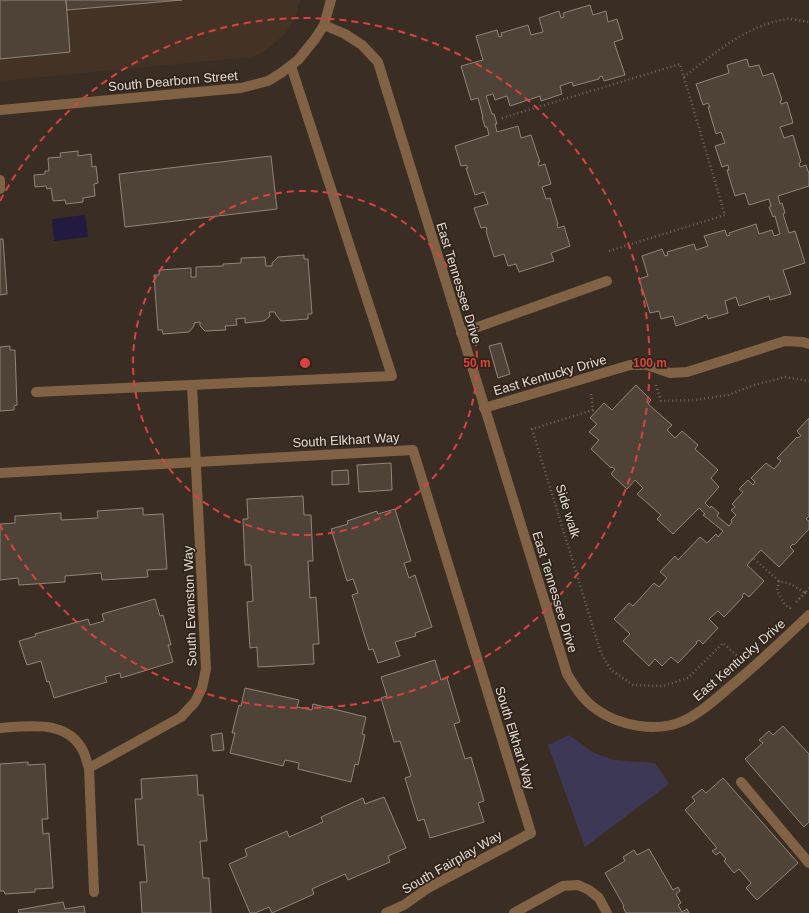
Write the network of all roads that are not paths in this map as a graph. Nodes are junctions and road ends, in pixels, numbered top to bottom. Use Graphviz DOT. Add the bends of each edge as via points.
graph roads {
  1 [pos="331,0"];
  2 [pos="324,25"];
  3 [pos="291,66"];
  4 [pos="0,110"];
  5 [pos="0,180"];
  6 [pos="0,189"];
  7 [pos="607,281"];
  8 [pos="461,333"];
  9 [pos="809,344"];
  10 [pos="192,385"];
  11 [pos="36,392"];
  12 [pos="484,408"];
  13 [pos="197,462"];
  14 [pos="0,472"];
  15 [pos="809,615"];
  16 [pos="614,719"];
  17 [pos="0,728"];
  18 [pos="89,768"];
  19 [pos="741,782"];
  20 [pos="531,833"];
  21 [pos="809,863"];
  22 [pos="94,892"];
  23 [pos="386,913"];
  24 [pos="514,913"];
  25 [pos="607,913"];
  1 -- 2 [label="street"];
  2 -- 3 [label="street, South Dearborn Street" via="304,54"];
  2 -- 8 [label="street, East Tennessee Drive" via="362,45 378,62"];
  3 -- 4 [label="street, South Dearborn Street" via="268,81 241,88"];
  3 -- 10 [label="street" via="392,376"];
  5 -- 6 [label="street"];
  7 -- 8 [label="street"];
  8 -- 12 [label="street, East Tennessee Drive"];
  9 -- 12 [label="street, East Kentucky Drive" via="785,341 687,372 670,372 647,365 630,365"];
  10 -- 11 [label="street"];
  10 -- 13 [label="street, South Evanston Way"];
  12 -- 16 [label="street, East Tennessee Drive" via="567,674 579,692 596,709"];
  13 -- 14 [label="street, South Elkhart Way"];
  13 -- 18 [label="street, South Evanston Way" via="206,669 202,688 195,702 181,717"];
  13 -- 20 [label="street, South Elkhart Way" via="413,450"];
  15 -- 16 [label="street, East Kentucky Drive" via="771,653 701,712 682,722 657,727 634,725"];
  17 -- 18 [label="street" via="38,725 58,729 74,738 84,752"];
  18 -- 22 [label="street"];
  19 -- 21 [label="street"];
  20 -- 23 [label="street, South Fairplay Way"];
  24 -- 25 [label="street" via="563,886 578,885 590,890 599,898"];
}
